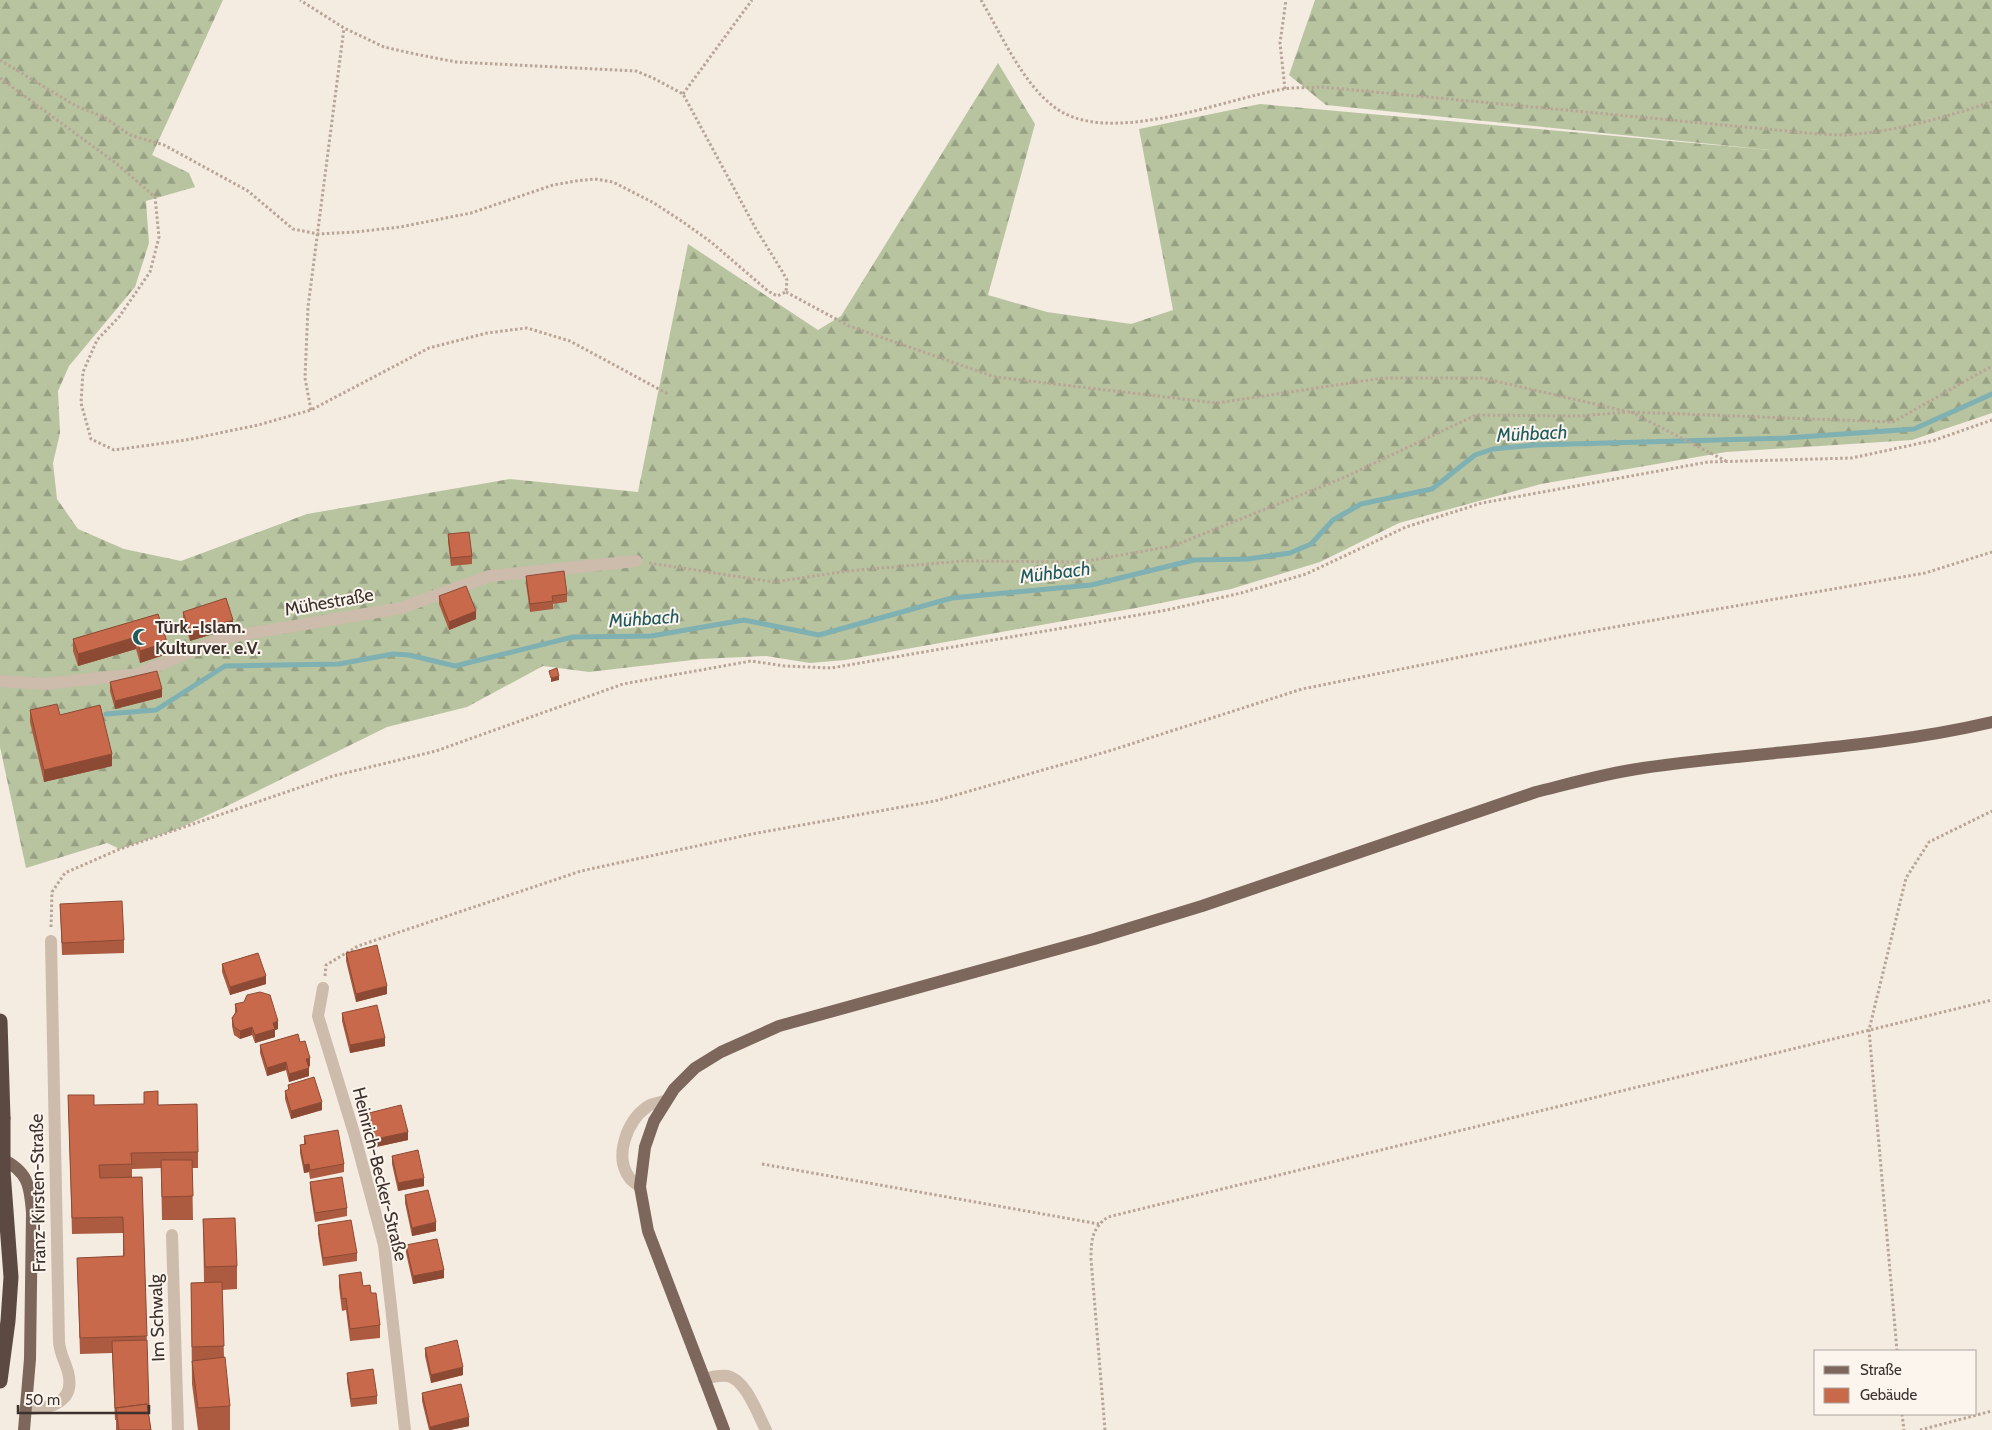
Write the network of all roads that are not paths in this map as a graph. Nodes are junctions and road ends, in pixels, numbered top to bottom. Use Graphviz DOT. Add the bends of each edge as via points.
graph roads {
  1 [pos="636,561"];
  2 [pos="0,681"];
  3 [pos="1992,722"];
  4 [pos="51,941"];
  5 [pos="323,988"];
  6 [pos="0,1021"];
  7 [pos="665,1101"];
  8 [pos="0,1158"];
  9 [pos="640,1188"];
  10 [pos="1,1191"];
  11 [pos="172,1235"];
  12 [pos="704,1379"];
  13 [pos="0,1381"];
  14 [pos="25,1409"];
  15 [pos="24,1430"];
  16 [pos="178,1430"];
  17 [pos="405,1430"];
  18 [pos="724,1430"];
  19 [pos="766,1430"];
  1 -- 2 [label="street, Mühestraße" via="490,576 401,608 223,638 138,674 45,684"];
  3 -- 7 [label="main road" via="1901,740 1641,768 1536,792 1202,906 779,1026 708,1060 684,1078"];
  4 -- 14 [label="street, Franz-Kirsten-Straße" via="59,1342 70,1384 65,1398 55,1405"];
  5 -- 17 [label="street, Heinrich-Becker-Straße" via="318,1016 384,1245"];
  6 -- 10 [label="highway, bridge"];
  7 -- 9 [label="main road" via="645,1147"];
  7 -- 9 [label="street" via="648,1106 637,1116 626,1135 622,1161 629,1177"];
  8 -- 14 [label="main road" via="21,1172 30,1192 30,1359"];
  9 -- 12 [label="main road" via="648,1231"];
  10 -- 13 [label="highway" via="11,1277"];
  11 -- 16 [label="street, Im Schwalg"];
  12 -- 18 [label="main road"];
  12 -- 19 [label="street" via="727,1376 737,1381"];
  14 -- 15 [label="main road"];
}
